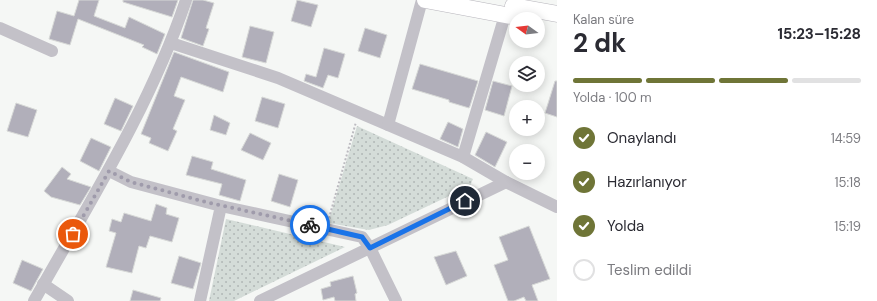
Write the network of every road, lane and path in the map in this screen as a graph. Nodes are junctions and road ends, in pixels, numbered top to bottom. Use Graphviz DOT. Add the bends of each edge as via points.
graph roads {
  1 [pos="186,0"];
  2 [pos="422,0"];
  3 [pos="426,0"];
  4 [pos="477,0"];
  5 [pos="557,14"];
  6 [pos="505,15"];
  7 [pos="509,16"];
  8 [pos="545,22"];
  9 [pos="557,25"];
  10 [pos="0,28"];
  11 [pos="171,43"];
  12 [pos="52,51"];
  13 [pos="359,112"];
  14 [pos="388,125"];
  15 [pos="463,157"];
  16 [pos="109,171"];
  17 [pos="506,182"];
  18 [pos="221,206"];
  19 [pos="557,207"];
  20 [pos="326,229"];
  21 [pos="370,248"];
  22 [pos="43,284"];
  23 [pos="34,301"];
  24 [pos="68,301"];
  25 [pos="200,301"];
  26 [pos="260,301"];
  27 [pos="396,301"];
  1 -- 11 [label="street"];
  2 -- 14 [label="street"];
  3 -- 6 [label="main road"];
  4 -- 5 [label="main road"];
  6 -- 7 [label="main road"];
  6 -- 15 [label="street"];
  8 -- 9 [label="main road"];
  10 -- 12 [label="street"];
  11 -- 13 [label="street" via="278,78"];
  11 -- 16 [label="street"];
  13 -- 14 [label="street"];
  13 -- 20 [label="path"];
  14 -- 15 [label="street"];
  15 -- 17 [label="street"];
  16 -- 18 [label="street" via="131,182"];
  16 -- 22 [label="street"];
  17 -- 19 [label="street"];
  17 -- 21 [label="street"];
  18 -- 20 [label="street"];
  18 -- 25 [label="street"];
  20 -- 21 [label="street" via="362,237"];
  21 -- 26 [label="street"];
  21 -- 27 [label="street"];
  22 -- 23 [label="street"];
  22 -- 24 [label="street"];
}
